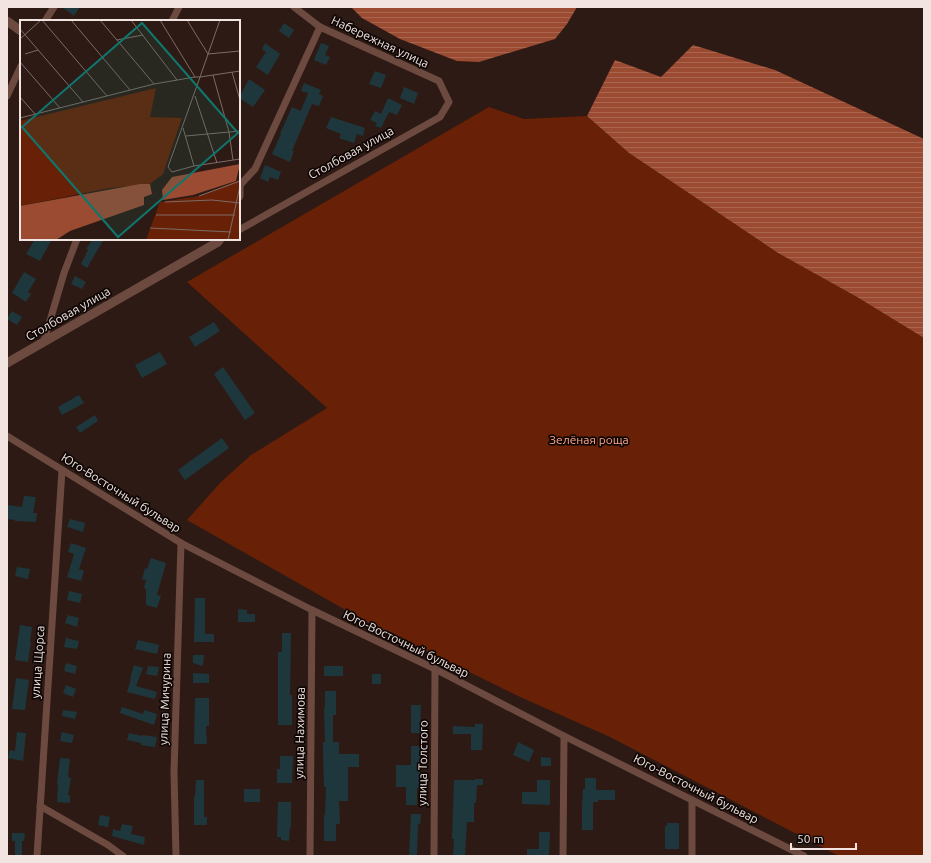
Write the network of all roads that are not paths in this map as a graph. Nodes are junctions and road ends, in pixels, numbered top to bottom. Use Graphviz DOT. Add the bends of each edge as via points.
graph roads {
  1 [pos="54,7"];
  2 [pos="179,7"];
  3 [pos="294,7"];
  4 [pos="46,20"];
  5 [pos="172,20"];
  6 [pos="7,21"];
  7 [pos="320,27"];
  8 [pos="20,30"];
  9 [pos="20,68"];
  10 [pos="439,81"];
  11 [pos="7,96"];
  12 [pos="240,184"];
  13 [pos="240,229"];
  14 [pos="77,240"];
  15 [pos="220,240"];
  16 [pos="44,341"];
  17 [pos="7,363"];
  18 [pos="7,436"];
  19 [pos="62,470"];
  20 [pos="180,543"];
  21 [pos="312,610"];
  22 [pos="435,670"];
  23 [pos="564,736"];
  24 [pos="692,800"];
  25 [pos="40,806"];
  26 [pos="38,856"];
  27 [pos="123,856"];
  28 [pos="176,856"];
  29 [pos="310,856"];
  30 [pos="434,856"];
  31 [pos="563,856"];
  32 [pos="692,856"];
  33 [pos="804,856"];
  1 -- 4 [label="street"];
  2 -- 5 [label="street"];
  3 -- 7 [label="street, Набережная улица"];
  6 -- 8 [label="street"];
  7 -- 10 [label="street, Набережная улица"];
  7 -- 12 [label="street" via="255,169"];
  9 -- 11 [label="street"];
  10 -- 13 [label="street, Столбовая улица" via="449,102 440,117"];
  14 -- 16 [label="street"];
  15 -- 16 [label="street, Столбовая улица"];
  16 -- 17 [label="street, Столбовая улица"];
  18 -- 19 [label="street, Юго-Восточный бульвар"];
  19 -- 20 [label="street, Юго-Восточный бульвар"];
  19 -- 25 [label="street, улица Щорса"];
  20 -- 21 [label="street, Юго-Восточный бульвар"];
  20 -- 28 [label="street, улица Мичурина" via="174,772"];
  21 -- 22 [label="street, Юго-Восточный бульвар"];
  21 -- 29 [label="street, улица Нахимова"];
  22 -- 23 [label="street, Юго-Восточный бульвар"];
  22 -- 30 [label="street, улица Толстого"];
  23 -- 24 [label="street, Юго-Восточный бульвар"];
  23 -- 31 [label="street"];
  24 -- 32 [label="street"];
  24 -- 33 [label="street, Юго-Восточный бульвар"];
  25 -- 26 [label="street, улица Щорса"];
  25 -- 27 [label="street"];
}
